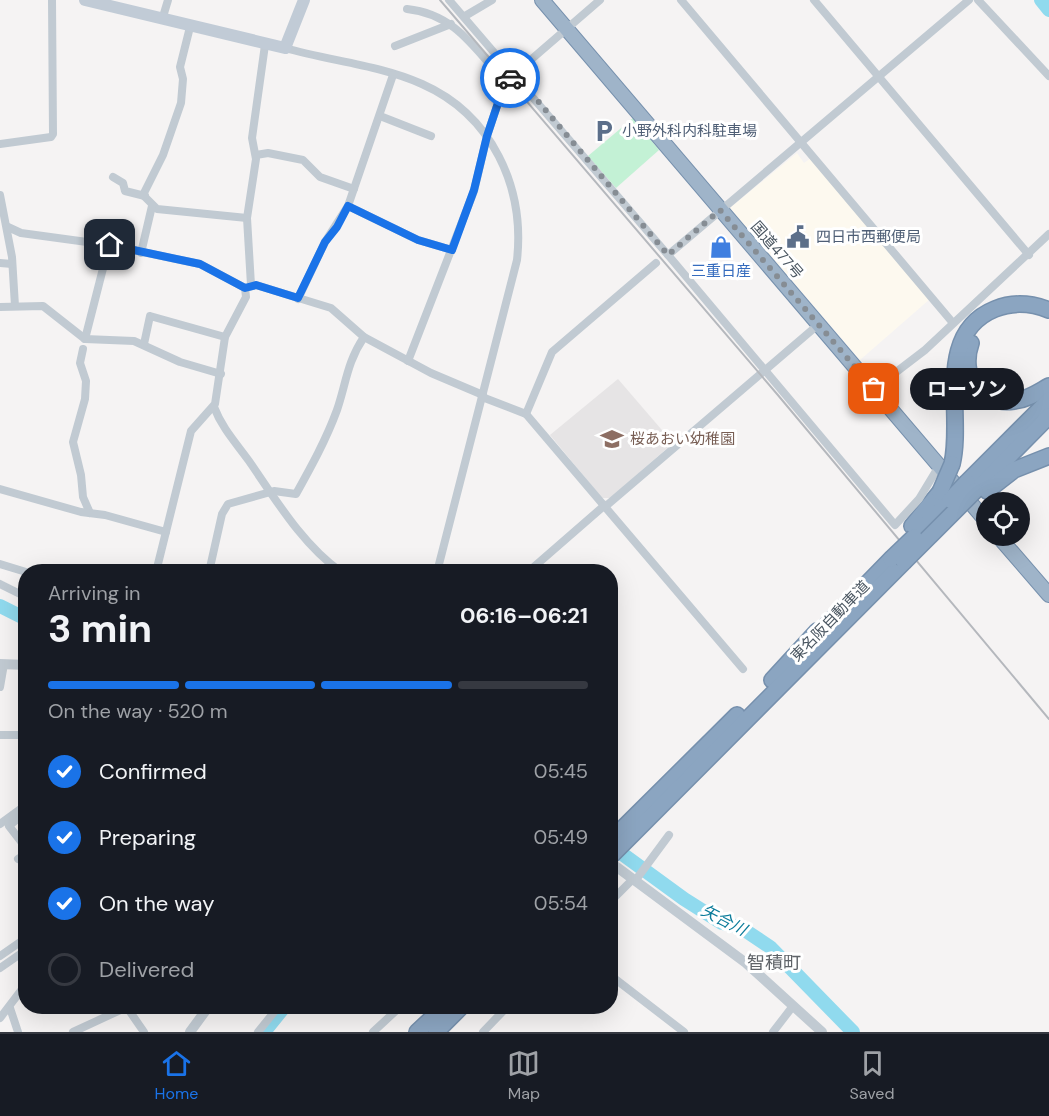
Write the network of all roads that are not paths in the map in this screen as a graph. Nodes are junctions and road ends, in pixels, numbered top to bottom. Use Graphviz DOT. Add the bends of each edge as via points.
graph roads {
  1 [pos="52,0"];
  2 [pos="85,0"];
  3 [pos="168,0"];
  4 [pos="304,0"];
  5 [pos="449,0"];
  6 [pos="492,0"];
  7 [pos="542,0"];
  8 [pos="600,0"];
  9 [pos="681,0"];
  10 [pos="814,0"];
  11 [pos="969,0"];
  12 [pos="978,0"];
  13 [pos="407,9"];
  14 [pos="465,16"];
  15 [pos="162,20"];
  16 [pos="451,24"];
  17 [pos="190,27"];
  18 [pos="566,29"];
  19 [pos="265,45"];
  20 [pos="394,46"];
  21 [pos="285,48"];
  22 [pos="515,74"];
  23 [pos="393,75"];
  24 [pos="878,76"];
  25 [pos="1049,76"];
  26 [pos="505,82"];
  27 [pos="380,116"];
  28 [pos="431,136"];
  29 [pos="487,136"];
  30 [pos="802,141"];
  31 [pos="0,144"];
  32 [pos="256,155"];
  33 [pos="113,177"];
  34 [pos="354,189"];
  35 [pos="0,195"];
  36 [pos="145,196"];
  37 [pos="152,206"];
  38 [pos="348,206"];
  39 [pos="720,210"];
  40 [pos="246,218"];
  41 [pos="8,227"];
  42 [pos="1049,234"];
  43 [pos="110,245"];
  44 [pos="452,250"];
  45 [pos="141,253"];
  46 [pos="668,255"];
  47 [pos="1029,255"];
  48 [pos="0,263"];
  49 [pos="656,263"];
  50 [pos="12,264"];
  51 [pos="248,286"];
  52 [pos="298,298"];
  53 [pos="15,306"];
  54 [pos="0,307"];
  55 [pos="1049,310"];
  56 [pos="1049,319"];
  57 [pos="953,323"];
  58 [pos="819,324"];
  59 [pos="225,337"];
  60 [pos="364,337"];
  61 [pos="85,339"];
  62 [pos="144,344"];
  63 [pos="83,349"];
  64 [pos="408,361"];
  65 [pos="766,371"];
  66 [pos="221,374"];
  67 [pos="1049,386"];
  68 [pos="874,389"];
  69 [pos="483,396"];
  70 [pos="1049,400"];
  71 [pos="214,406"];
  72 [pos="526,414"];
  73 [pos="1049,417"];
  74 [pos="1049,456"];
  75 [pos="946,465"];
  76 [pos="0,489"];
  77 [pos="974,490"];
  78 [pos="268,492"];
  79 [pos="945,496"];
  80 [pos="606,506"];
  81 [pos="976,507"];
  82 [pos="90,513"];
  83 [pos="166,532"];
  84 [pos="915,537"];
  85 [pos="1007,546"];
  86 [pos="894,558"];
  87 [pos="0,564"];
  88 [pos="158,564"];
  89 [pos="211,564"];
  90 [pos="330,564"];
  91 [pos="439,564"];
  92 [pos="537,564"];
  93 [pos="18,570"];
  94 [pos="0,585"];
  95 [pos="18,593"];
  96 [pos="1049,595"];
  97 [pos="2,664"];
  98 [pos="18,665"];
  99 [pos="743,669"];
  100 [pos="0,687"];
  101 [pos="0,735"];
  102 [pos="18,735"];
  103 [pos="652,808"];
  104 [pos="18,811"];
  105 [pos="18,819"];
  106 [pos="0,824"];
  107 [pos="618,835"];
  108 [pos="669,835"];
  109 [pos="18,838"];
  110 [pos="618,848"];
  111 [pos="618,867"];
  112 [pos="636,879"];
  113 [pos="618,895"];
  114 [pos="18,944"];
  115 [pos="0,956"];
  116 [pos="18,956"];
  117 [pos="0,968"];
  118 [pos="618,981"];
  119 [pos="18,996"];
  120 [pos="793,1006"];
  121 [pos="10,1008"];
  122 [pos="112,1014"];
  123 [pos="132,1014"];
  124 [pos="203,1014"];
  125 [pos="273,1014"];
  126 [pos="392,1014"];
  127 [pos="436,1014"];
  128 [pos="454,1014"];
  129 [pos="499,1014"];
  130 [pos="0,1017"];
  131 [pos="18,1032"];
  132 [pos="73,1032"];
  133 [pos="144,1032"];
  134 [pos="190,1032"];
  135 [pos="258,1032"];
  136 [pos="373,1032"];
  137 [pos="417,1032"];
  138 [pos="436,1032"];
  139 [pos="483,1032"];
  140 [pos="684,1032"];
  141 [pos="773,1032"];
  142 [pos="822,1032"];
  1 -- 31 [label="street" via="53,134"];
  2 -- 15 [label="main road"];
  3 -- 15 [label="street"];
  4 -- 21 [label="main road"];
  5 -- 14 [label="street"];
  6 -- 14 [label="street"];
  7 -- 18 [label="highway, 国道477号"];
  8 -- 18 [label="street"];
  9 -- 30 [label="street"];
  10 -- 24 [label="street"];
  11 -- 24 [label="street"];
  12 -- 25 [label="street"];
  13 -- 16 [label="street" via="435,14"];
  14 -- 22 [label="street"];
  15 -- 17 [label="main road"];
  16 -- 20 [label="street"];
  16 -- 26 [label="street"];
  17 -- 19 [label="main road"];
  17 -- 36 [label="street" via="180,67 181,103"];
  18 -- 22 [label="street"];
  18 -- 39 [label="highway, 国道477号"];
  19 -- 21 [label="main road"];
  19 -- 32 [label="street" via="252,138"];
  21 -- 23 [label="street"];
  22 -- 26 [label="street"];
  22 -- 46 [label="street"];
  23 -- 27 [label="street"];
  23 -- 29 [label="street" via="447,97 468,113"];
  24 -- 30 [label="street"];
  24 -- 47 [label="street"];
  26 -- 29 [label="street"];
  27 -- 28 [label="street"];
  27 -- 34 [label="street"];
  29 -- 44 [label="street" via="474,190"];
  29 -- 69 [label="street" via="512,185 519,237"];
  30 -- 39 [label="street"];
  30 -- 57 [label="street"];
  32 -- 34 [label="street" via="268,153 303,160 320,177"];
  32 -- 40 [label="street"];
  33 -- 36 [label="street" via="123,183 125,190"];
  34 -- 38 [label="street"];
  35 -- 41 [label="street"];
  36 -- 37 [label="street"];
  37 -- 40 [label="street"];
  37 -- 45 [label="street"];
  38 -- 44 [label="street" via="418,240"];
  38 -- 52 [label="street" via="325,242"];
  39 -- 46 [label="street"];
  39 -- 58 [label="highway, 国道477号"];
  40 -- 51 [label="street"];
  41 -- 43 [label="street" via="21,234"];
  41 -- 50 [label="street"];
  42 -- 47 [label="street"];
  43 -- 45 [label="street"];
  43 -- 61 [label="street"];
  44 -- 64 [label="street"];
  45 -- 51 [label="street" via="200,264"];
  46 -- 65 [label="street"];
  47 -- 57 [label="street"];
  48 -- 50 [label="street"];
  49 -- 72 [label="street" via="552,352"];
  50 -- 53 [label="street"];
  51 -- 52 [label="street"];
  51 -- 59 [label="street"];
  52 -- 60 [label="street" via="336,311"];
  53 -- 54 [label="street"];
  53 -- 61 [label="street" via="48,309"];
  55 -- 75 [label="highway" via="1021,304 998,308 979,318 965,335 955,368 957,433"];
  56 -- 67 [label="highway" via="1021,313 992,320 971,342 967,360 974,386 989,398 1017,401"];
  57 -- 68 [label="street"];
  58 -- 65 [label="street"];
  58 -- 68 [label="highway, 国道477号"];
  59 -- 62 [label="street" via="150,316"];
  59 -- 66 [label="street"];
  60 -- 64 [label="street"];
  60 -- 78 [label="street" via="347,369 322,448 296,494"];
  61 -- 62 [label="street" via="120,338"];
  62 -- 66 [label="street" via="180,362"];
  63 -- 82 [label="street" via="80,363 86,381 85,399 74,442 83,497"];
  64 -- 69 [label="street"];
  65 -- 75 [label="street" via="895,525"];
  65 -- 80 [label="street"];
  66 -- 71 [label="street"];
  68 -- 75 [label="highway, 国道477号"];
  69 -- 72 [label="street"];
  69 -- 91 [label="street"];
  70 -- 77 [label="highway, 東名阪自動車道"];
  71 -- 78 [label="street" via="227,433"];
  71 -- 83 [label="street" via="191,431"];
  72 -- 80 [label="street"];
  73 -- 77 [label="highway, 東名阪自動車道"];
  74 -- 77 [label="highway"];
  75 -- 79 [label="highway, bridge"];
  75 -- 81 [label="highway, 国道477号"];
  76 -- 82 [label="street"];
  77 -- 79 [label="highway, 東名阪自動車道, bridge"];
  77 -- 84 [label="highway, 東名阪自動車道, bridge"];
  78 -- 89 [label="street" via="225,506"];
  78 -- 90 [label="street"];
  79 -- 84 [label="highway, 東名阪自動車道"];
  80 -- 92 [label="street"];
  80 -- 99 [label="street"];
  82 -- 83 [label="street"];
  83 -- 88 [label="street"];
  84 -- 86 [label="highway, 東名阪自動車道, bridge"];
  85 -- 96 [label="highway"];
  86 -- 103 [label="highway, 東名阪自動車道"];
  86 -- 103 [label="highway, 東名阪自動車道"];
  87 -- 93 [label="street"];
  94 -- 95 [label="street"];
  97 -- 98 [label="street"];
  97 -- 100 [label="street"];
  101 -- 102 [label="street"];
  103 -- 107 [label="highway, 東名阪自動車道"];
  103 -- 110 [label="highway, 東名阪自動車道"];
  104 -- 106 [label="street"];
  105 -- 109 [label="street" via="9,826"];
  108 -- 112 [label="street"];
  111 -- 112 [label="street"];
  112 -- 113 [label="street"];
  112 -- 120 [label="street" via="746,963"];
  114 -- 115 [label="street"];
  116 -- 117 [label="street"];
  118 -- 140 [label="street"];
  119 -- 121 [label="street"];
  120 -- 141 [label="street"];
  120 -- 142 [label="street"];
  121 -- 130 [label="street"];
  121 -- 131 [label="street"];
  122 -- 132 [label="street"];
  123 -- 133 [label="street"];
  124 -- 134 [label="street"];
  125 -- 135 [label="street"];
  126 -- 136 [label="street"];
  127 -- 137 [label="highway"];
  128 -- 138 [label="highway"];
  129 -- 139 [label="street"];
}
